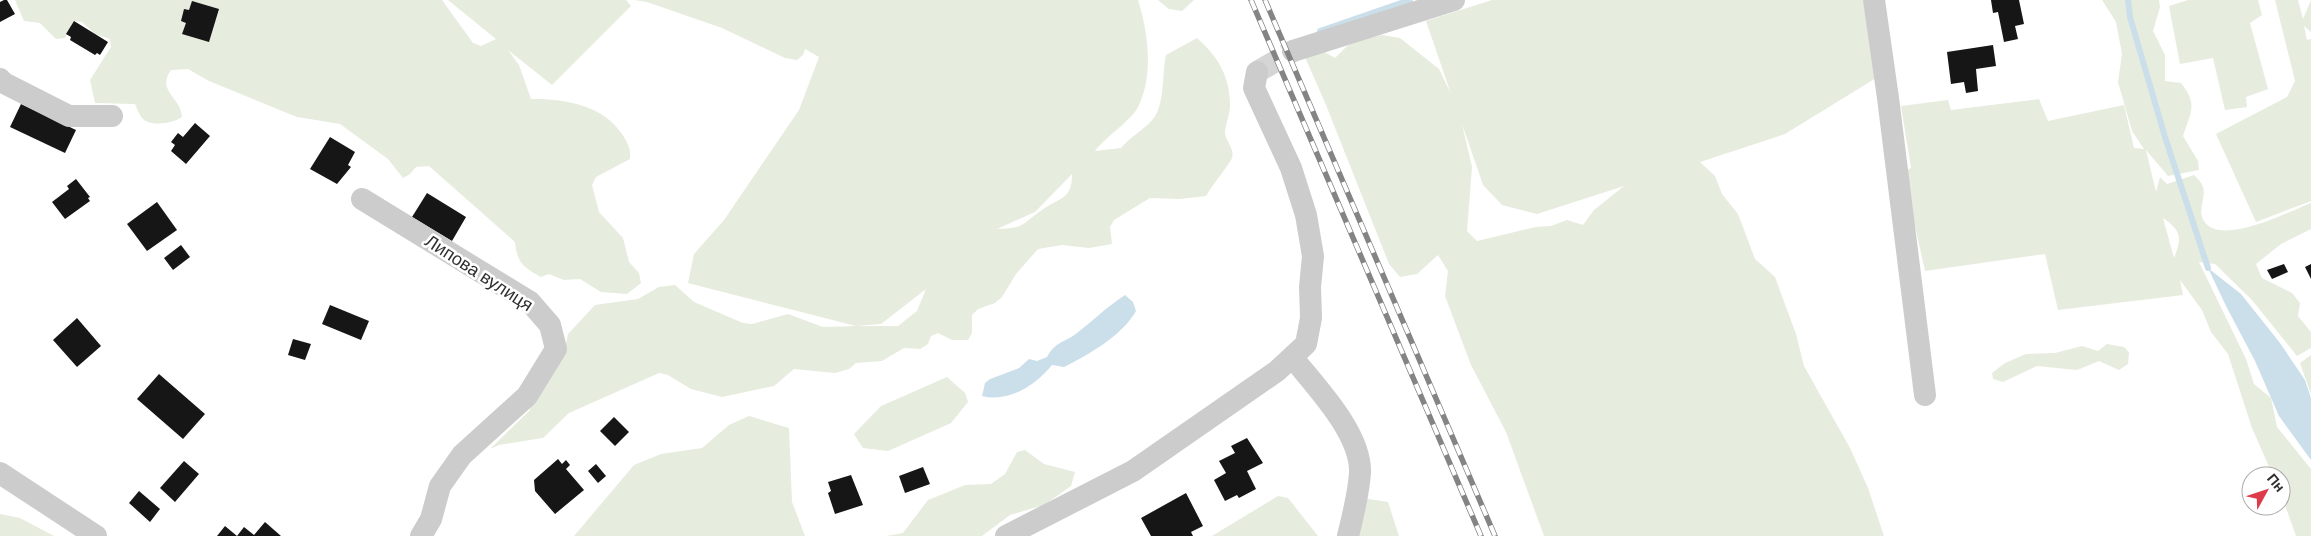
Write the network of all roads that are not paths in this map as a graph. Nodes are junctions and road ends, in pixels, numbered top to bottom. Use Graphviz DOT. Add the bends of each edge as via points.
graph roads {
  1 [pos="1454,0"];
  2 [pos="1874,0"];
  3 [pos="1294,51"];
  4 [pos="1257,72"];
  5 [pos="0,78"];
  6 [pos="112,116"];
  7 [pos="362,199"];
  8 [pos="1293,358"];
  9 [pos="1925,394"];
  10 [pos="0,473"];
  11 [pos="96,536"];
  12 [pos="422,536"];
  13 [pos="1006,536"];
  14 [pos="1348,536"];
  1 -- 3 [label="street"];
  2 -- 9 [label="street"];
  4 -- 8 [label="street" via="1254,88 1292,168 1306,214 1312,256 1311,318 1306,344"];
  5 -- 6 [label="street" via="69,116"];
  7 -- 12 [label="street, Липова вулиця" via="530,302 550,325 556,349 527,396 462,455 440,486 431,519"];
  8 -- 13 [label="street" via="1133,471"];
  8 -- 14 [label="street" via="1344,424 1357,449 1360,471"];
  10 -- 11 [label="street"];
}
